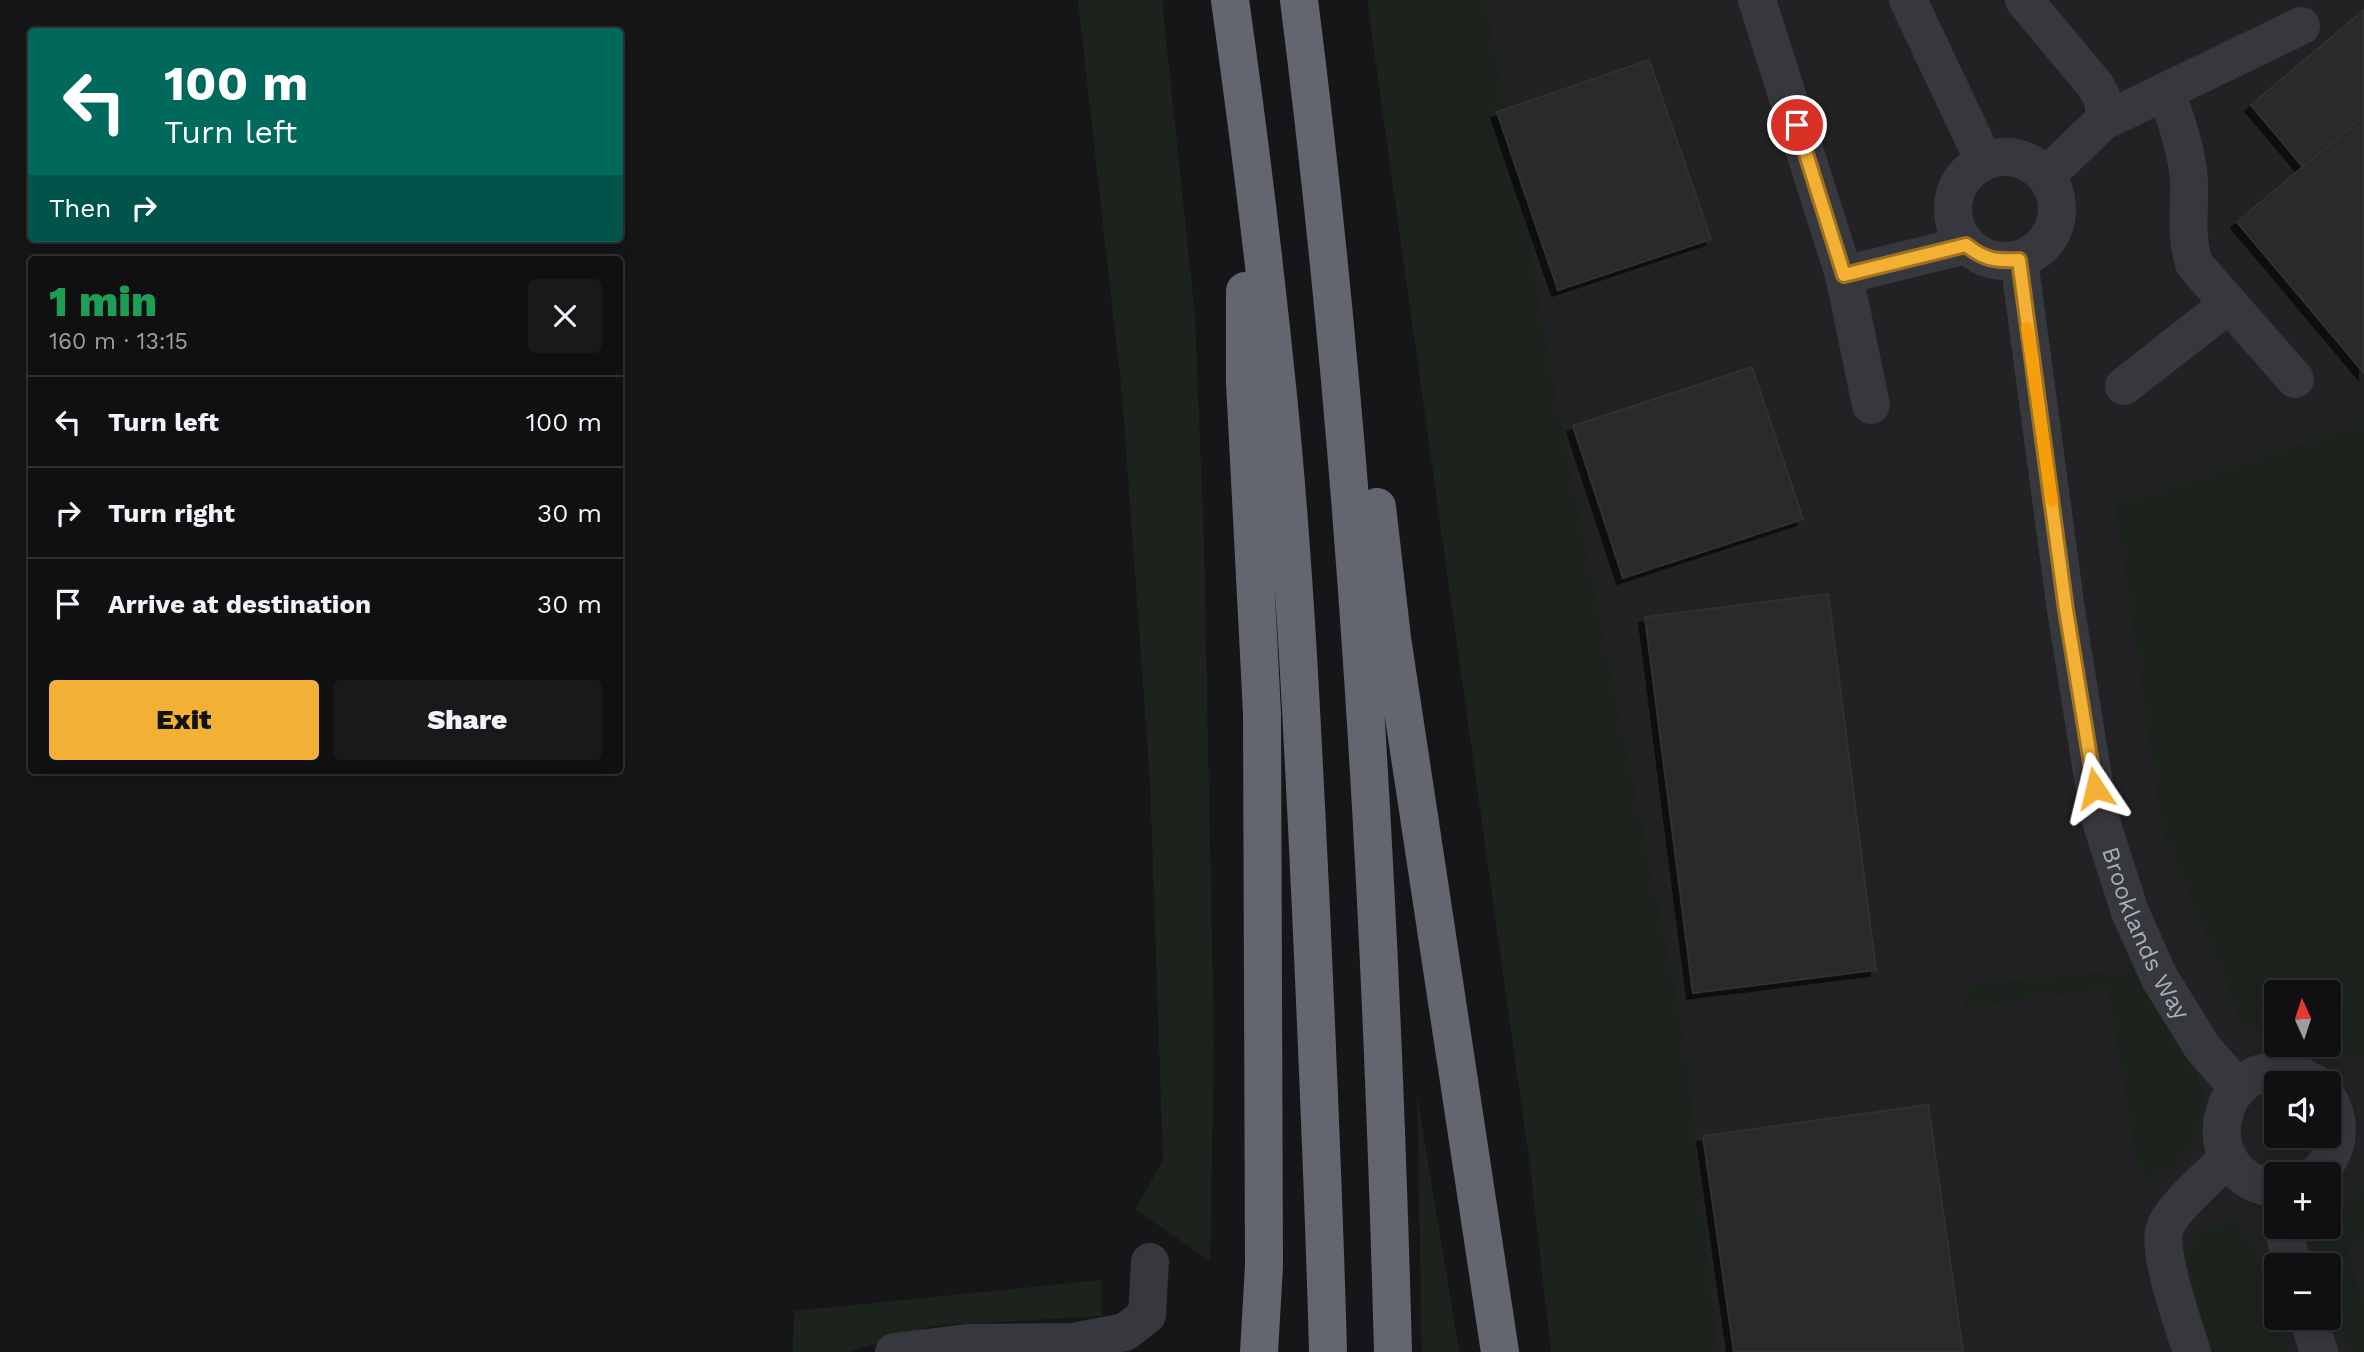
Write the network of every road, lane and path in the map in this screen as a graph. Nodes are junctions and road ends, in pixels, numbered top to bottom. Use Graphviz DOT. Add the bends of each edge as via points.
graph roads {
  1 [pos="1230,0"];
  2 [pos="1299,0"];
  3 [pos="1758,0"];
  4 [pos="1908,0"];
  5 [pos="2024,0"];
  6 [pos="2301,26"];
  7 [pos="2166,91"];
  8 [pos="1245,107"];
  9 [pos="2102,121"];
  10 [pos="1983,160"];
  11 [pos="2046,176"];
  12 [pos="1322,181"];
  13 [pos="1966,245"];
  14 [pos="2019,260"];
  15 [pos="1844,275"];
  16 [pos="2229,304"];
  17 [pos="2295,379"];
  18 [pos="2124,386"];
  19 [pos="1871,405"];
  20 [pos="2264,1074"];
  21 [pos="2238,1088"];
  22 [pos="2344,1111"];
  23 [pos="2228,1158"];
  24 [pos="2328,1162"];
  25 [pos="2264,1187"];
  26 [pos="1150,1262"];
  27 [pos="2312,1330"];
  28 [pos="894,1352"];
  29 [pos="1259,1352"];
  30 [pos="1328,1352"];
  31 [pos="1393,1352"];
  32 [pos="1500,1352"];
  33 [pos="2192,1352"];
  34 [pos="2319,1352"];
  1 -- 8 [label="highway"];
  2 -- 12 [label="highway"];
  3 -- 15 [label="street"];
  4 -- 10 [label="street"];
  5 -- 9 [label="street" via="2095,85 2104,100"];
  6 -- 7 [label="street"];
  7 -- 9 [label="street"];
  7 -- 16 [label="street" via="2184,144 2189,181 2188,243 2194,264"];
  8 -- 29 [label="highway" via="1245,382 1262,727 1264,1266"];
  8 -- 30 [label="highway" via="1277,387 1294,611"];
  9 -- 11 [label="street"];
  10 -- 11 [label="street" via="2017,158"];
  10 -- 13 [label="street" via="1967,172 1955,192 1952,211"];
  11 -- 14 [label="street" via="2055,192 2058,212 2054,229 2035,252"];
  12 -- 31 [label="highway" via="1354,529 1374,831"];
  12 -- 32 [label="highway" via="1361,371 1392,638"];
  13 -- 14 [label="street" via="1994,261"];
  13 -- 15 [label="street"];
  14 -- 21 [label="street, Brooklands Way" via="2099,815 2130,912 2159,976 2202,1047"];
  15 -- 19 [label="street"];
  16 -- 17 [label="street"];
  16 -- 18 [label="street"];
  20 -- 21 [label="street"];
  21 -- 23 [label="street" via="2223,1111 2220,1132"];
  22 -- 24 [label="street"];
  23 -- 25 [label="street" via="2235,1169"];
  23 -- 33 [label="street" via="2180,1205 2164,1230 2166,1259"];
  26 -- 28 [label="street" via="1147,1315 1125,1332 1073,1342 967,1343"];
  27 -- 34 [label="street"];
}
